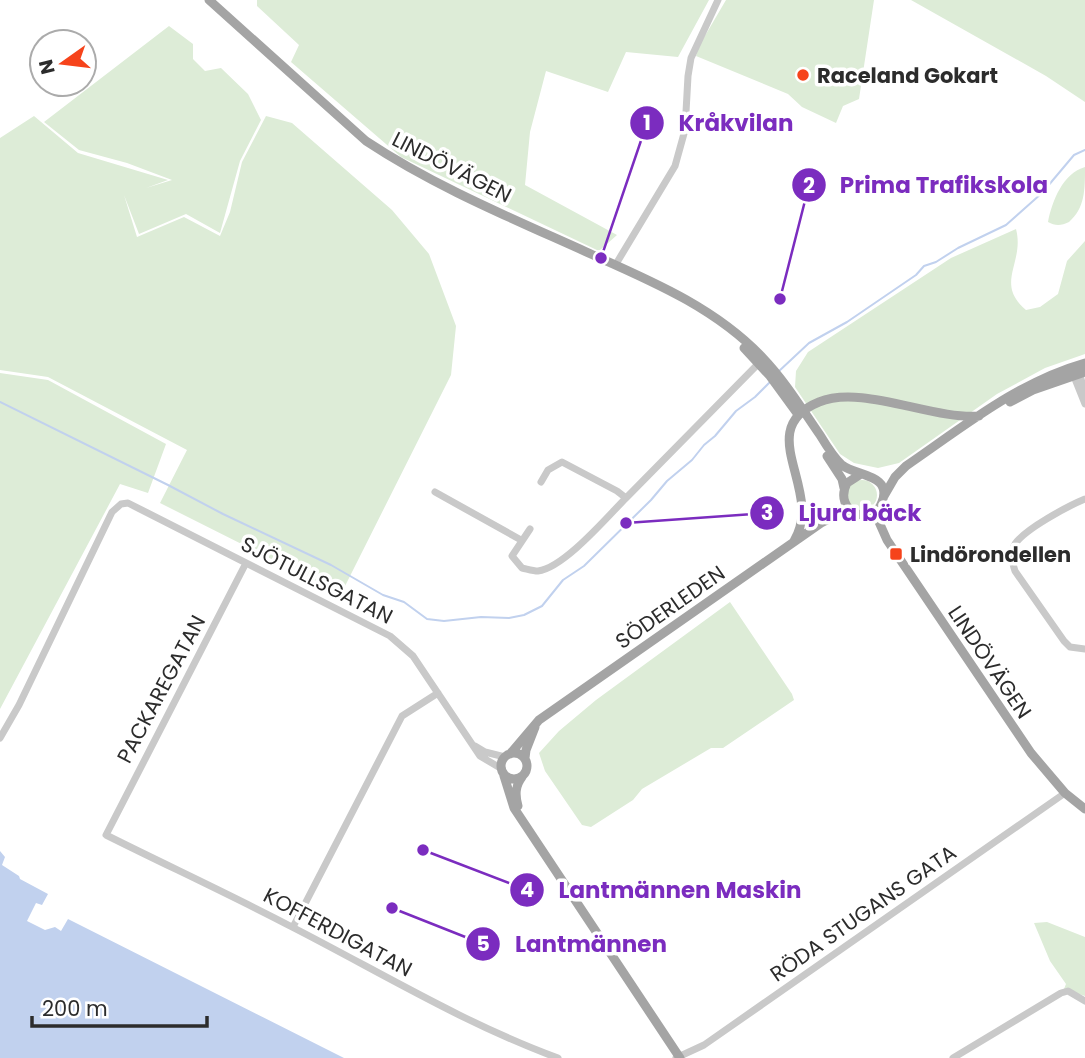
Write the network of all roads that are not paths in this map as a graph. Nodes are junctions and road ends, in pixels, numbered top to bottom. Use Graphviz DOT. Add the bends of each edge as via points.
graph roads {
  1 [pos="209,0"];
  2 [pos="718,0"];
  3 [pos="617,264"];
  4 [pos="712,317"];
  5 [pos="759,363"];
  6 [pos="1085,363"];
  7 [pos="1078,371"];
  8 [pos="774,376"];
  9 [pos="1085,394"];
  10 [pos="1085,404"];
  11 [pos="801,413"];
  12 [pos="979,416"];
  13 [pos="968,424"];
  14 [pos="906,466"];
  15 [pos="865,475"];
  16 [pos="541,482"];
  17 [pos="435,492"];
  18 [pos="844,492"];
  19 [pos="626,498"];
  20 [pos="1085,499"];
  21 [pos="882,502"];
  22 [pos="857,513"];
  23 [pos="821,523"];
  24 [pos="530,529"];
  25 [pos="522,540"];
  26 [pos="887,540"];
  27 [pos="793,543"];
  28 [pos="246,563"];
  29 [pos="1085,649"];
  30 [pos="438,693"];
  31 [pos="539,720"];
  32 [pos="0,738"];
  33 [pos="474,746"];
  34 [pos="507,755"];
  35 [pos="525,758"];
  36 [pos="503,772"];
  37 [pos="523,775"];
  38 [pos="1068,796"];
  39 [pos="1085,809"];
  40 [pos="521,818"];
  41 [pos="1085,819"];
  42 [pos="108,831"];
  43 [pos="293,927"];
  44 [pos="1085,1001"];
  45 [pos="558,1058"];
  46 [pos="678,1058"];
  47 [pos="953,1058"];
  1 -- 3 [label="main road, LINDÖVÄGEN" via="366,141 394,160"];
  2 -- 3 [label="street" via="691,58 685,130 675,166"];
  3 -- 4 [label="main road, LINDÖVÄGEN"];
  4 -- 5 [label="main road, LINDÖVÄGEN"];
  4 -- 8 [label="main road, LINDÖVÄGEN" via="732,329"];
  5 -- 8 [label="main road, LINDÖVÄGEN"];
  5 -- 19 [label="street"];
  6 -- 7 [label="main road"];
  7 -- 9 [label="street"];
  7 -- 10 [label="street"];
  7 -- 12 [label="main road" via="1028,385"];
  7 -- 13 [label="main road"];
  8 -- 11 [label="main road, LINDÖVÄGEN"];
  11 -- 12 [label="main road" via="819,402 841,398"];
  11 -- 15 [label="main road, LINDÖVÄGEN" via="843,466"];
  11 -- 18 [label="main road, LINDÖVÄGEN" via="839,473"];
  11 -- 27 [label="main road" via="789,429 802,507"];
  12 -- 13 [label="main road"];
  13 -- 14 [label="main road"];
  14 -- 15 [label="main road" via="888,474"];
  14 -- 21 [label="main road"];
  15 -- 18 [label="main road" via="851,479"];
  15 -- 21 [label="main road" via="880,483"];
  16 -- 19 [label="street" via="548,470 562,462"];
  17 -- 25 [label="street"];
  18 -- 22 [label="main road" via="846,505"];
  18 -- 23 [label="main road, SÖDERLEDEN"];
  19 -- 25 [label="street" via="551,567 539,571 522,568 512,556"];
  20 -- 29 [label="street" via="1026,534 1016,543 1012,561 1064,641"];
  21 -- 22 [label="main road" via="875,512"];
  21 -- 26 [label="main road, LINDÖVÄGEN" via="879,522"];
  22 -- 23 [label="main road, SÖDERLEDEN" via="837,514"];
  22 -- 26 [label="main road, LINDÖVÄGEN"];
  23 -- 27 [label="main road, SÖDERLEDEN"];
  24 -- 25 [label="street"];
  26 -- 38 [label="main road, LINDÖVÄGEN" via="1019,736"];
  27 -- 31 [label="main road, SÖDERLEDEN"];
  28 -- 30 [label="street, SJÖTULLSGATAN" via="390,636 413,656"];
  28 -- 32 [label="street, SJÖTULLSGATAN" via="128,503 121,504 108,519"];
  28 -- 42 [label="street, PACKAREGATAN"];
  30 -- 33 [label="street, SJÖTULLSGATAN"];
  30 -- 43 [label="street" via="402,716"];
  31 -- 34 [label="main road, SÖDERLEDEN"];
  31 -- 35 [label="main road"];
  33 -- 34 [label="street"];
  33 -- 36 [label="street, SJÖTULLSGATAN"];
  34 -- 35 [label="main road"];
  34 -- 36 [label="main road"];
  35 -- 37 [label="main road"];
  36 -- 37 [label="main road" via="516,779"];
  36 -- 40 [label="main road" via="513,808"];
  37 -- 40 [label="main road" via="516,796"];
  38 -- 39 [label="main road, LINDÖVÄGEN"];
  38 -- 41 [label="main road, LINDÖVÄGEN"];
  38 -- 46 [label="street, RÖDA STUGANS GATA" via="704,1045"];
  40 -- 46 [label="main road"];
  42 -- 43 [label="street, KOFFERDIGATAN" via="106,835"];
  43 -- 45 [label="street, KOFFERDIGATAN" via="389,980"];
  44 -- 47 [label="street" via="1068,991 1061,993"];
}
